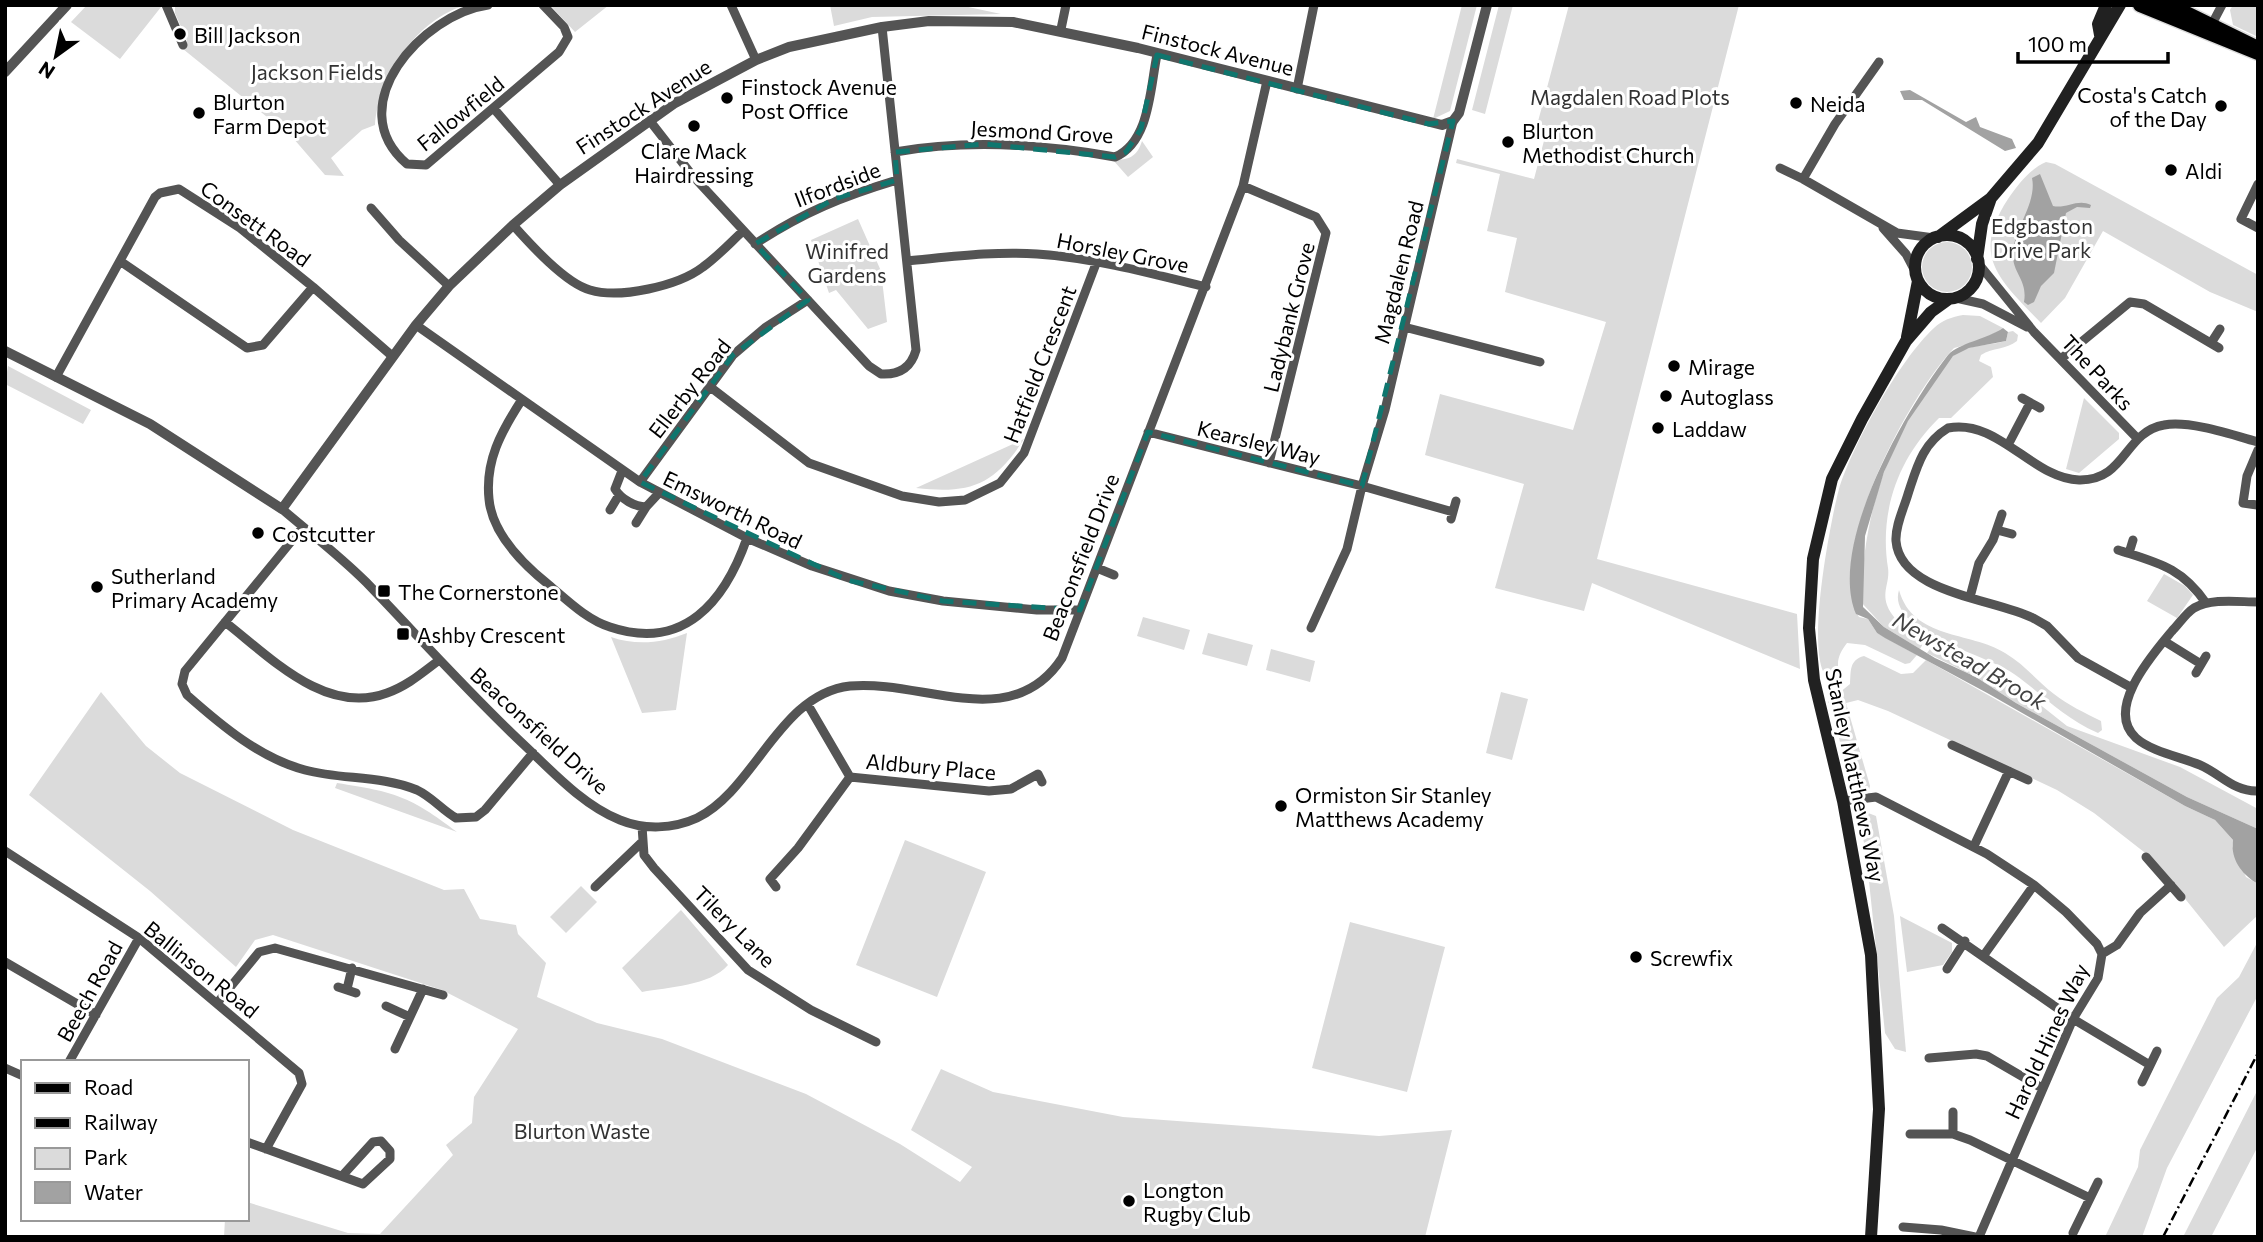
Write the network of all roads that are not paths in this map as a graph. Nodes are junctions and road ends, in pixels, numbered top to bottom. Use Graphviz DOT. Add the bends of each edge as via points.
graph roads {
  1 [pos="67,5"];
  2 [pos="166,5"];
  3 [pos="488,5"];
  4 [pos="543,5"];
  5 [pos="731,5"];
  6 [pos="1066,5"];
  7 [pos="1314,5"];
  8 [pos="1487,5"];
  9 [pos="2106,5"];
  10 [pos="2120,5"];
  11 [pos="2140,5"];
  12 [pos="2170,5"];
  13 [pos="2222,5"];
  14 [pos="2213,24"];
  15 [pos="882,27"];
  16 [pos="1061,29"];
  17 [pos="2100,35"];
  18 [pos="183,45"];
  19 [pos="2258,48"];
  20 [pos="2258,53"];
  21 [pos="1157,55"];
  22 [pos="756,60"];
  23 [pos="1879,62"];
  24 [pos="5,72"];
  25 [pos="1267,82"];
  26 [pos="1297,89"];
  27 [pos="495,110"];
  28 [pos="650,121"];
  29 [pos="1453,121"];
  30 [pos="895,152"];
  31 [pos="1780,168"];
  32 [pos="1803,179"];
  33 [pos="897,180"];
  34 [pos="2258,184"];
  35 [pos="559,185"];
  36 [pos="1243,187"];
  37 [pos="1991,198"];
  38 [pos="370,208"];
  39 [pos="1879,224"];
  40 [pos="513,225"];
  41 [pos="2258,228"];
  42 [pos="743,231"];
  43 [pos="1936,238"];
  44 [pos="755,244"];
  45 [pos="120,261"];
  46 [pos="907,261"];
  47 [pos="1097,261"];
  48 [pos="1978,261"];
  49 [pos="1917,277"];
  50 [pos="449,286"];
  51 [pos="313,287"];
  52 [pos="1206,287"];
  53 [pos="1953,298"];
  54 [pos="808,300"];
  55 [pos="416,325"];
  56 [pos="1404,327"];
  57 [pos="2220,329"];
  58 [pos="2034,332"];
  59 [pos="1906,341"];
  60 [pos="5,351"];
  61 [pos="391,355"];
  62 [pos="2062,358"];
  63 [pos="1540,362"];
  64 [pos="56,377"];
  65 [pos="709,386"];
  66 [pos="521,401"];
  67 [pos="2040,408"];
  68 [pos="1148,432"];
  69 [pos="2136,438"];
  70 [pos="2258,442"];
  71 [pos="2008,445"];
  72 [pos="2258,450"];
  73 [pos="1269,463"];
  74 [pos="622,471"];
  75 [pos="640,482"];
  76 [pos="1362,486"];
  77 [pos="659,493"];
  78 [pos="619,495"];
  79 [pos="1456,501"];
  80 [pos="2257,505"];
  81 [pos="646,506"];
  82 [pos="282,509"];
  83 [pos="610,510"];
  84 [pos="2002,514"];
  85 [pos="636,523"];
  86 [pos="303,527"];
  87 [pos="1997,530"];
  88 [pos="2012,534"];
  89 [pos="747,538"];
  90 [pos="2133,540"];
  91 [pos="2118,550"];
  92 [pos="2129,553"];
  93 [pos="1097,568"];
  94 [pos="1114,575"];
  95 [pos="1970,597"];
  96 [pos="2258,602"];
  97 [pos="2206,603"];
  98 [pos="1080,610"];
  99 [pos="225,622"];
  100 [pos="1311,628"];
  101 [pos="2164,642"];
  102 [pos="438,661"];
  103 [pos="2201,664"];
  104 [pos="2133,688"];
  105 [pos="808,705"];
  106 [pos="1952,745"];
  107 [pos="533,754"];
  108 [pos="2009,771"];
  109 [pos="850,777"];
  110 [pos="2028,780"];
  111 [pos="1042,782"];
  112 [pos="2258,790"];
  113 [pos="1843,801"];
  114 [pos="642,826"];
  115 [pos="641,843"];
  116 [pos="1974,846"];
  117 [pos="5,851"];
  118 [pos="2146,857"];
  119 [pos="2034,885"];
  120 [pos="2171,885"];
  121 [pos="595,887"];
  122 [pos="776,887"];
  123 [pos="2181,897"];
  124 [pos="1942,928"];
  125 [pos="139,938"];
  126 [pos="1965,941"];
  127 [pos="2102,954"];
  128 [pos="1984,955"];
  129 [pos="5,962"];
  130 [pos="352,968"];
  131 [pos="1947,969"];
  132 [pos="423,989"];
  133 [pos="347,990"];
  134 [pos="443,995"];
  135 [pos="218,1002"];
  136 [pos="386,1006"];
  137 [pos="96,1015"];
  138 [pos="410,1017"];
  139 [pos="2073,1019"];
  140 [pos="876,1042"];
  141 [pos="395,1049"];
  142 [pos="2157,1051"];
  143 [pos="1929,1058"];
  144 [pos="70,1060"];
  145 [pos="2150,1065"];
  146 [pos="5,1068"];
  147 [pos="21,1075"];
  148 [pos="2142,1082"];
  149 [pos="2042,1088"];
  150 [pos="1953,1112"];
  151 [pos="1910,1134"];
  152 [pos="1953,1135"];
  153 [pos="248,1142"];
  154 [pos="266,1149"];
  155 [pos="2011,1159"];
  156 [pos="342,1176"];
  157 [pos="2098,1182"];
  158 [pos="2090,1198"];
  159 [pos="1903,1227"];
  160 [pos="2073,1233"];
  161 [pos="1871,1237"];
  162 [pos="1977,1237"];
  1 -- 24 [label="street"];
  2 -- 18 [label="street"];
  3 -- 27 [label="street, Fallowfield" via="456,13 420,38 386,89 381,117 395,151 407,164 421,167"];
  4 -- 27 [label="street, Fallowfield" via="564,27 565,44"];
  5 -- 22 [label="street"];
  6 -- 16 [label="street"];
  7 -- 26 [label="street"];
  8 -- 29 [label="street, Magdalen Road" via="1459,113"];
  9 -- 17 [label="main road" via="2098,24"];
  10 -- 17 [label="main road"];
  11 -- 20 [label="main road"];
  12 -- 14 [label="main road"];
  13 -- 14 [label="street"];
  14 -- 19 [label="main road"];
  15 -- 16 [label="street, Finstock Avenue" via="929,21 1013,22"];
  15 -- 22 [label="street, Finstock Avenue" via="833,36"];
  15 -- 30 [label="street"];
  16 -- 21 [label="street, Finstock Avenue"];
  17 -- 37 [label="main road" via="2038,143"];
  21 -- 25 [label="street, Finstock Avenue"];
  21 -- 30 [label="street, Jesmond Grove" via="1141,129 1133,145 1115,157 984,144 939,144"];
  22 -- 28 [label="street, Finstock Avenue"];
  23 -- 32 [label="street"];
  25 -- 26 [label="street, Finstock Avenue"];
  25 -- 36 [label="street, Beaconsfield Drive"];
  26 -- 29 [label="street, Finstock Avenue" via="1429,124"];
  27 -- 35 [label="street"];
  28 -- 35 [label="street, Finstock Avenue"];
  28 -- 42 [label="street"];
  29 -- 56 [label="street, Magdalen Road"];
  30 -- 33 [label="street"];
  31 -- 32 [label="street"];
  32 -- 39 [label="street"];
  33 -- 44 [label="street, Ilfordside" via="834,199"];
  33 -- 46 [label="street"];
  34 -- 41 [label="street" via="2241,219"];
  35 -- 40 [label="street, Finstock Avenue"];
  36 -- 52 [label="street, Beaconsfield Drive"];
  36 -- 73 [label="street, Ladybank Grove" via="1315,217 1326,233"];
  37 -- 43 [label="main road"];
  37 -- 48 [label="main road" via="1982,224"];
  38 -- 50 [label="street"];
  39 -- 43 [label="street" via="1897,233"];
  39 -- 49 [label="street" via="1906,254"];
  40 -- 42 [label="street" via="542,257 589,290 619,294 652,289 702,269"];
  40 -- 50 [label="street, Finstock Avenue"];
  42 -- 44 [label="street"];
  43 -- 48 [label="main road" via="1951,236 1964,241"];
  43 -- 49 [label="main road" via="1920,251"];
  44 -- 54 [label="street"];
  45 -- 51 [label="street" via="247,348 263,345"];
  45 -- 51 [label="street, Consett Road" via="155,197 179,188 240,228"];
  45 -- 64 [label="street, Consett Road"];
  46 -- 47 [label="street, Horsley Grove" via="1035,253"];
  46 -- 54 [label="street" via="916,351 904,370 876,372"];
  47 -- 52 [label="street, Horsley Grove"];
  47 -- 65 [label="street, Hatfield Crescent" via="1024,453 1000,484 965,500 939,502 902,496 809,463"];
  48 -- 53 [label="main road" via="1975,282"];
  48 -- 58 [label="street, The Parks"];
  49 -- 53 [label="main road" via="1929,294"];
  49 -- 59 [label="main road, Stanley Matthews Way"];
  50 -- 55 [label="street, Finstock Avenue"];
  51 -- 61 [label="street, Consett Road"];
  52 -- 68 [label="street, Beaconsfield Drive"];
  53 -- 58 [label="street, The Parks" via="1990,308"];
  53 -- 59 [label="main road, Stanley Matthews Way" via="1931,312"];
  54 -- 65 [label="street, Ellerby Road" via="733,355"];
  55 -- 61 [label="street, Finstock Avenue"];
  55 -- 66 [label="street, Emsworth Road"];
  56 -- 63 [label="street"];
  56 -- 76 [label="street, Magdalen Road"];
  57 -- 62 [label="street" via="2215,346 2144,304 2130,302"];
  58 -- 62 [label="street, The Parks"];
  59 -- 113 [label="main road, Stanley Matthews Way" via="1832,480 1815,547 1811,657"];
  60 -- 64 [label="street, Beaconsfield Drive"];
  61 -- 82 [label="street, Finstock Avenue"];
  62 -- 69 [label="street, The Parks"];
  64 -- 82 [label="street, Beaconsfield Drive" via="150,425"];
  65 -- 75 [label="street, Ellerby Road"];
  66 -- 74 [label="street, Emsworth Road"];
  66 -- 89 [label="street" via="497,439 489,503 513,551 590,617 609,627 642,634 692,621 719,596"];
  67 -- 71 [label="street" via="2026,401"];
  68 -- 73 [label="street, Kearsley Way"];
  68 -- 93 [label="street, Beaconsfield Drive"];
  69 -- 70 [label="street" via="2149,429 2173,424"];
  69 -- 71 [label="street" via="2112,470 2078,480"];
  71 -- 95 [label="street" via="1974,428 1959,426 1938,434 1919,460 1896,532 1898,552 1914,573"];
  72 -- 80 [label="street" via="2238,502"];
  73 -- 76 [label="street, Kearsley Way"];
  74 -- 75 [label="street, Emsworth Road"];
  74 -- 78 [label="street" via="616,482"];
  75 -- 77 [label="street, Emsworth Road"];
  76 -- 79 [label="street, Kearsley Way" via="1452,516"];
  76 -- 100 [label="street, Magdalen Road" via="1346,550"];
  77 -- 81 [label="street"];
  77 -- 89 [label="street, Emsworth Road"];
  78 -- 81 [label="street" via="638,507"];
  78 -- 83 [label="street"];
  81 -- 85 [label="street"];
  82 -- 86 [label="street, Beaconsfield Drive"];
  84 -- 87 [label="street"];
  86 -- 99 [label="street"];
  86 -- 102 [label="street, Beaconsfield Drive" via="364,580"];
  87 -- 88 [label="street"];
  87 -- 95 [label="street" via="1979,563"];
  89 -- 98 [label="street, Emsworth Road" via="823,571 889,591 943,601"];
  90 -- 92 [label="street"];
  91 -- 92 [label="street"];
  92 -- 97 [label="street" via="2167,565 2193,584"];
  93 -- 94 [label="street"];
  93 -- 98 [label="street, Beaconsfield Drive"];
  95 -- 104 [label="street" via="2033,618 2078,658"];
  96 -- 97 [label="street"];
  97 -- 101 [label="street" via="2192,609"];
  98 -- 105 [label="street, Beaconsfield Drive" via="1053,671 1007,698 978,702 866,685 833,690"];
  99 -- 102 [label="street" via="284,671 339,694 386,694"];
  99 -- 107 [label="street" via="185,671 184,690 252,747 292,766 402,785 432,798 456,818 466,819 485,810"];
  101 -- 103 [label="street"];
  101 -- 104 [label="street"];
  102 -- 107 [label="street, Beaconsfield Drive"];
  104 -- 112 [label="street" via="2125,712 2134,737 2207,768 2236,788"];
  105 -- 109 [label="street"];
  105 -- 114 [label="street, Beaconsfield Drive" via="771,740 734,790 716,806 681,824"];
  106 -- 108 [label="street"];
  107 -- 114 [label="street, Beaconsfield Drive" via="602,812"];
  108 -- 110 [label="street"];
  108 -- 116 [label="street"];
  109 -- 111 [label="street, Aldbury Place" via="989,792 1011,789 1038,774"];
  109 -- 122 [label="street" via="770,879"];
  113 -- 116 [label="street, Harold Hines Way" via="1876,797"];
  113 -- 161 [label="main road, Stanley Matthews Way" via="1863,902 1876,1022 1879,1109"];
  114 -- 115 [label="street"];
  115 -- 121 [label="street"];
  115 -- 140 [label="street, Tilery Lane" via="654,868 748,970 811,1010"];
  116 -- 119 [label="street, Harold Hines Way"];
  117 -- 125 [label="street, Ballinson Road"];
  118 -- 120 [label="street"];
  119 -- 127 [label="street, Harold Hines Way" via="2084,930"];
  119 -- 128 [label="street"];
  120 -- 123 [label="street"];
  120 -- 127 [label="street" via="2140,913 2117,945"];
  124 -- 126 [label="street"];
  125 -- 135 [label="street, Ballinson Road"];
  125 -- 137 [label="street, Beech Road"];
  126 -- 128 [label="street"];
  126 -- 131 [label="street"];
  127 -- 139 [label="street, Harold Hines Way" via="2098,978"];
  128 -- 139 [label="street"];
  129 -- 137 [label="street"];
  130 -- 132 [label="street"];
  130 -- 133 [label="street"];
  130 -- 135 [label="street" via="270,948 254,957"];
  132 -- 134 [label="street"];
  132 -- 138 [label="street"];
  135 -- 154 [label="street, Ballinson Road" via="301,1077 302,1084"];
  136 -- 138 [label="street"];
  137 -- 144 [label="street, Beech Road"];
  138 -- 141 [label="street"];
  139 -- 145 [label="street"];
  139 -- 149 [label="street, Harold Hines Way"];
  142 -- 145 [label="street"];
  143 -- 149 [label="street" via="1987,1056"];
  145 -- 148 [label="street"];
  146 -- 147 [label="street"];
  149 -- 155 [label="street, Harold Hines Way"];
  150 -- 152 [label="street"];
  151 -- 152 [label="street"];
  152 -- 155 [label="street"];
  153 -- 154 [label="street"];
  154 -- 156 [label="street"];
  155 -- 158 [label="street"];
  155 -- 162 [label="street, Harold Hines Way"];
  156 -- 156 [label="street" via="373,1142 381,1141 390,1150 390,1159 366,1182"];
  157 -- 158 [label="street"];
  158 -- 160 [label="street" via="2074,1221"];
  159 -- 162 [label="street"];
}
